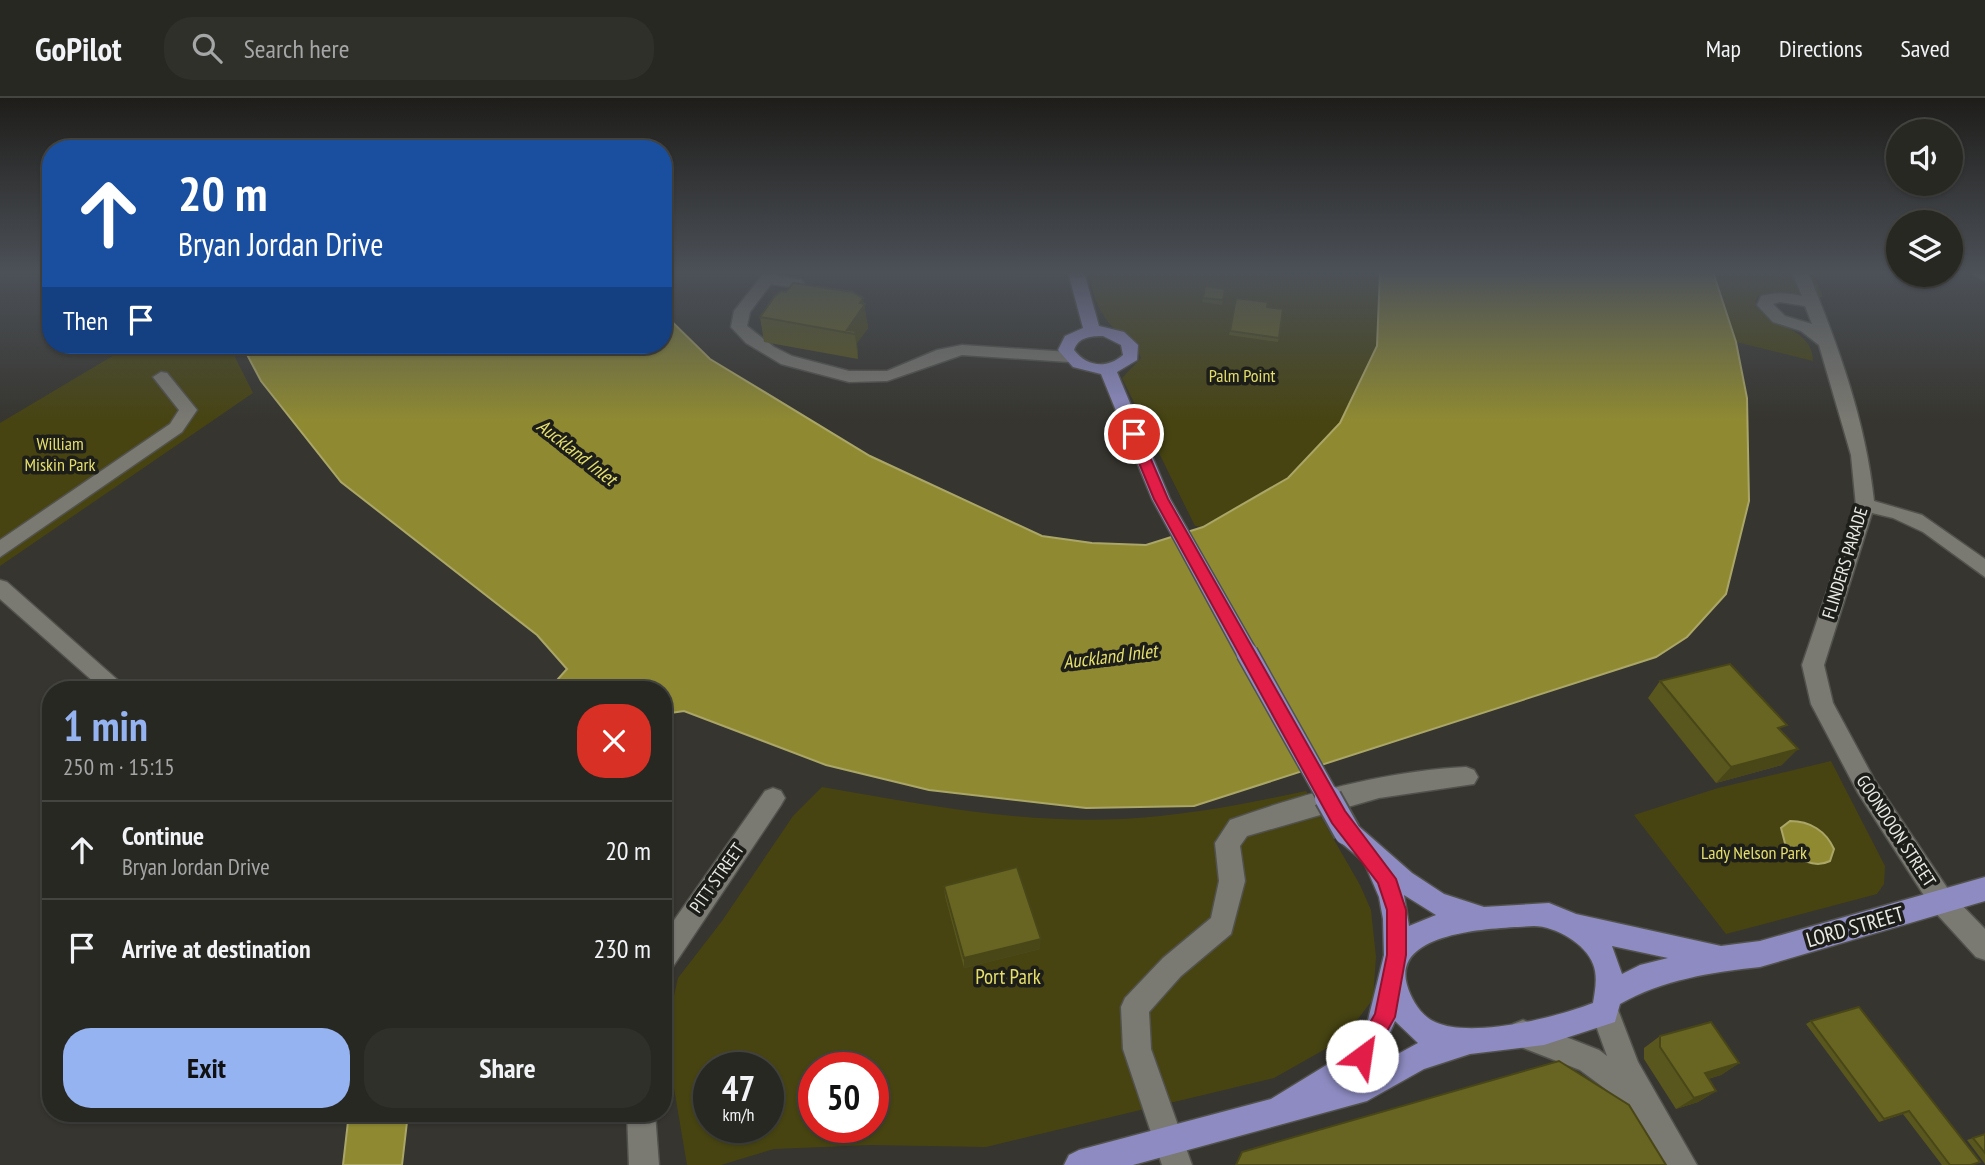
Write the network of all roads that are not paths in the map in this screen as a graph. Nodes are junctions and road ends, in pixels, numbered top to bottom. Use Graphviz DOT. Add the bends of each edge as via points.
graph roads {
  1 [pos="740,322"];
  2 [pos="1089,322"];
  3 [pos="1788,322"];
  4 [pos="1818,322"];
  5 [pos="1091,331"];
  6 [pos="1825,342"];
  7 [pos="1068,350"];
  8 [pos="1107,369"];
  9 [pos="161,377"];
  10 [pos="1865,506"];
  11 [pos="0,550"];
  12 [pos="1985,570"];
  13 [pos="0,587"];
  14 [pos="108,681"];
  15 [pos="1822,704"];
  16 [pos="1466,778"];
  17 [pos="773,798"];
  18 [pos="1347,832"];
  19 [pos="1985,889"];
  20 [pos="1943,903"];
  21 [pos="1486,920"];
  22 [pos="1566,922"];
  23 [pos="672,946"];
  24 [pos="1985,948"];
  25 [pos="1723,958"];
  26 [pos="1394,965"];
  27 [pos="1607,1004"];
  28 [pos="1523,1034"];
  29 [pos="1469,1041"];
  30 [pos="1639,1098"];
  31 [pos="1276,1111"];
  32 [pos="641,1122"];
  33 [pos="1172,1153"];
  34 [pos="644,1165"];
  35 [pos="1079,1165"];
  36 [pos="1682,1165"];
  1 -- 7 [label="street" via="749,339 768,351 814,370 848,376 886,376 917,367 941,353 963,349"];
  2 -- 5 [label="main road"];
  3 -- 6 [label="street" via="1807,328"];
  4 -- 6 [label="street, FLINDERS PARADE"];
  5 -- 7 [label="main road" via="1072,337"];
  5 -- 8 [label="main road" via="1113,333 1132,349 1126,362"];
  6 -- 10 [label="street, FLINDERS PARADE" via="1860,455"];
  7 -- 8 [label="main road" via="1085,367"];
  8 -- 18 [label="main road, bridge" via="1161,499"];
  9 -- 11 [label="street" via="188,410 176,428"];
  10 -- 12 [label="street" via="1908,514 1938,531"];
  10 -- 15 [label="street, FLINDERS PARADE" via="1813,665"];
  13 -- 14 [label="street"];
  15 -- 20 [label="street, GOONDOON STREET" via="1866,786"];
  16 -- 33 [label="street" via="1383,786 1239,828 1227,843 1231,881 1222,925 1172,967 1135,1007 1137,1049"];
  17 -- 23 [label="street, PITT STREET"];
  18 -- 21 [label="main road" via="1403,881 1437,903"];
  18 -- 26 [label="main road" via="1386,879 1397,910"];
  19 -- 20 [label="main road, LORD STREET"];
  20 -- 24 [label="street, GOONDOON STREET"];
  20 -- 25 [label="main road, LORD STREET" via="1760,954"];
  21 -- 22 [label="main road" via="1545,913"];
  21 -- 26 [label="main road" via="1436,926 1417,934"];
  22 -- 25 [label="main road, LORD STREET"];
  22 -- 27 [label="main road" via="1592,940 1607,960 1611,984"];
  25 -- 27 [label="main road, LORD STREET" via="1640,978"];
  26 -- 29 [label="main road" via="1396,998 1409,1018 1432,1035"];
  26 -- 31 [label="main road" via="1385,1017 1362,1056"];
  27 -- 28 [label="main road" via="1585,1022"];
  27 -- 30 [label="street" via="1616,1051"];
  28 -- 29 [label="main road"];
  28 -- 30 [label="street" via="1589,1060"];
  29 -- 31 [label="main road" via="1418,1057 1367,1087"];
  30 -- 36 [label="street"];
  31 -- 33 [label="main road"];
  32 -- 34 [label="street"];
  33 -- 35 [label="main road"];
}
